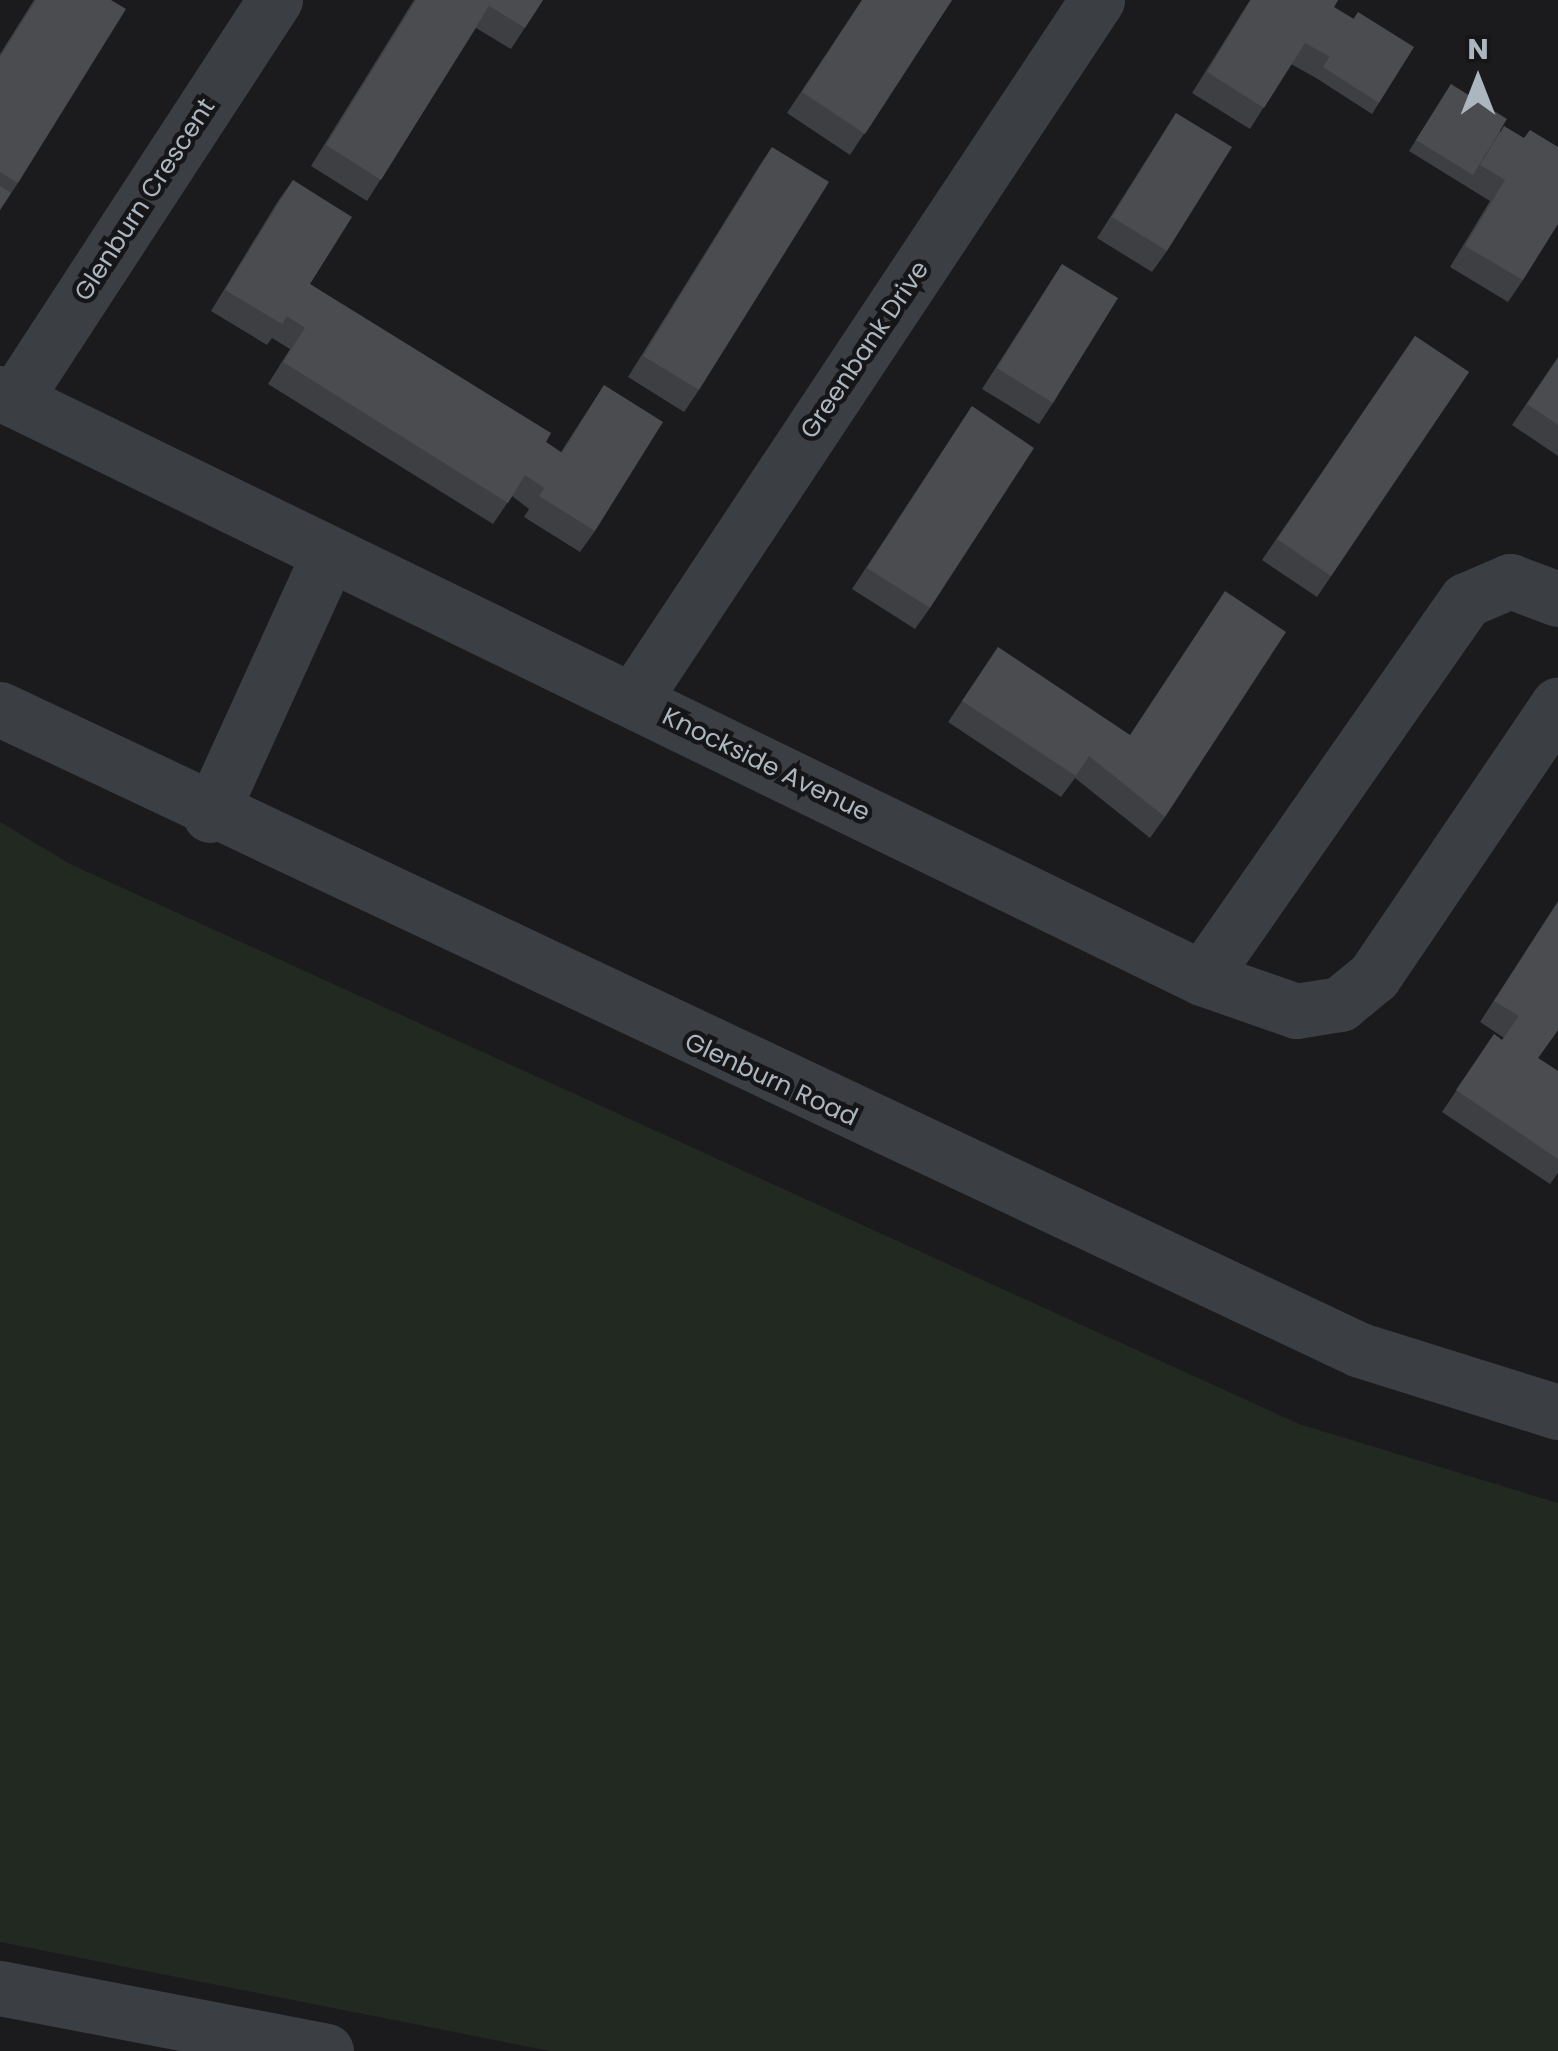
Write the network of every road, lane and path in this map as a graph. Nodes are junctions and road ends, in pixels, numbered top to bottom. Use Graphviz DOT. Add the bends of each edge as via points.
graph roads {
  1 [pos="275,0"];
  2 [pos="1097,0"];
  3 [pos="7,397"];
  4 [pos="328,556"];
  5 [pos="1558,598"];
  6 [pos="632,700"];
  7 [pos="1558,704"];
  8 [pos="0,709"];
  9 [pos="210,816"];
  10 [pos="1202,978"];
  11 [pos="1558,1412"];
  12 [pos="0,1988"];
  13 [pos="326,2051"];
  1 -- 3 [label="street, Glenburn Crescent"];
  2 -- 6 [label="street, Greenbank Drive"];
  3 -- 4 [label="street, Knockside Avenue"];
  4 -- 6 [label="street, Knockside Avenue"];
  4 -- 9 [label="street"];
  5 -- 10 [label="street" via="1510,581 1466,600"];
  6 -- 10 [label="street, Knockside Avenue"];
  7 -- 10 [label="street, Knockside Avenue" via="1374,976 1340,1004 1296,1010"];
  8 -- 9 [label="street, Glenburn Road"];
  9 -- 11 [label="street, Glenburn Road" via="1360,1350"];
  12 -- 13 [label="street"];
}
